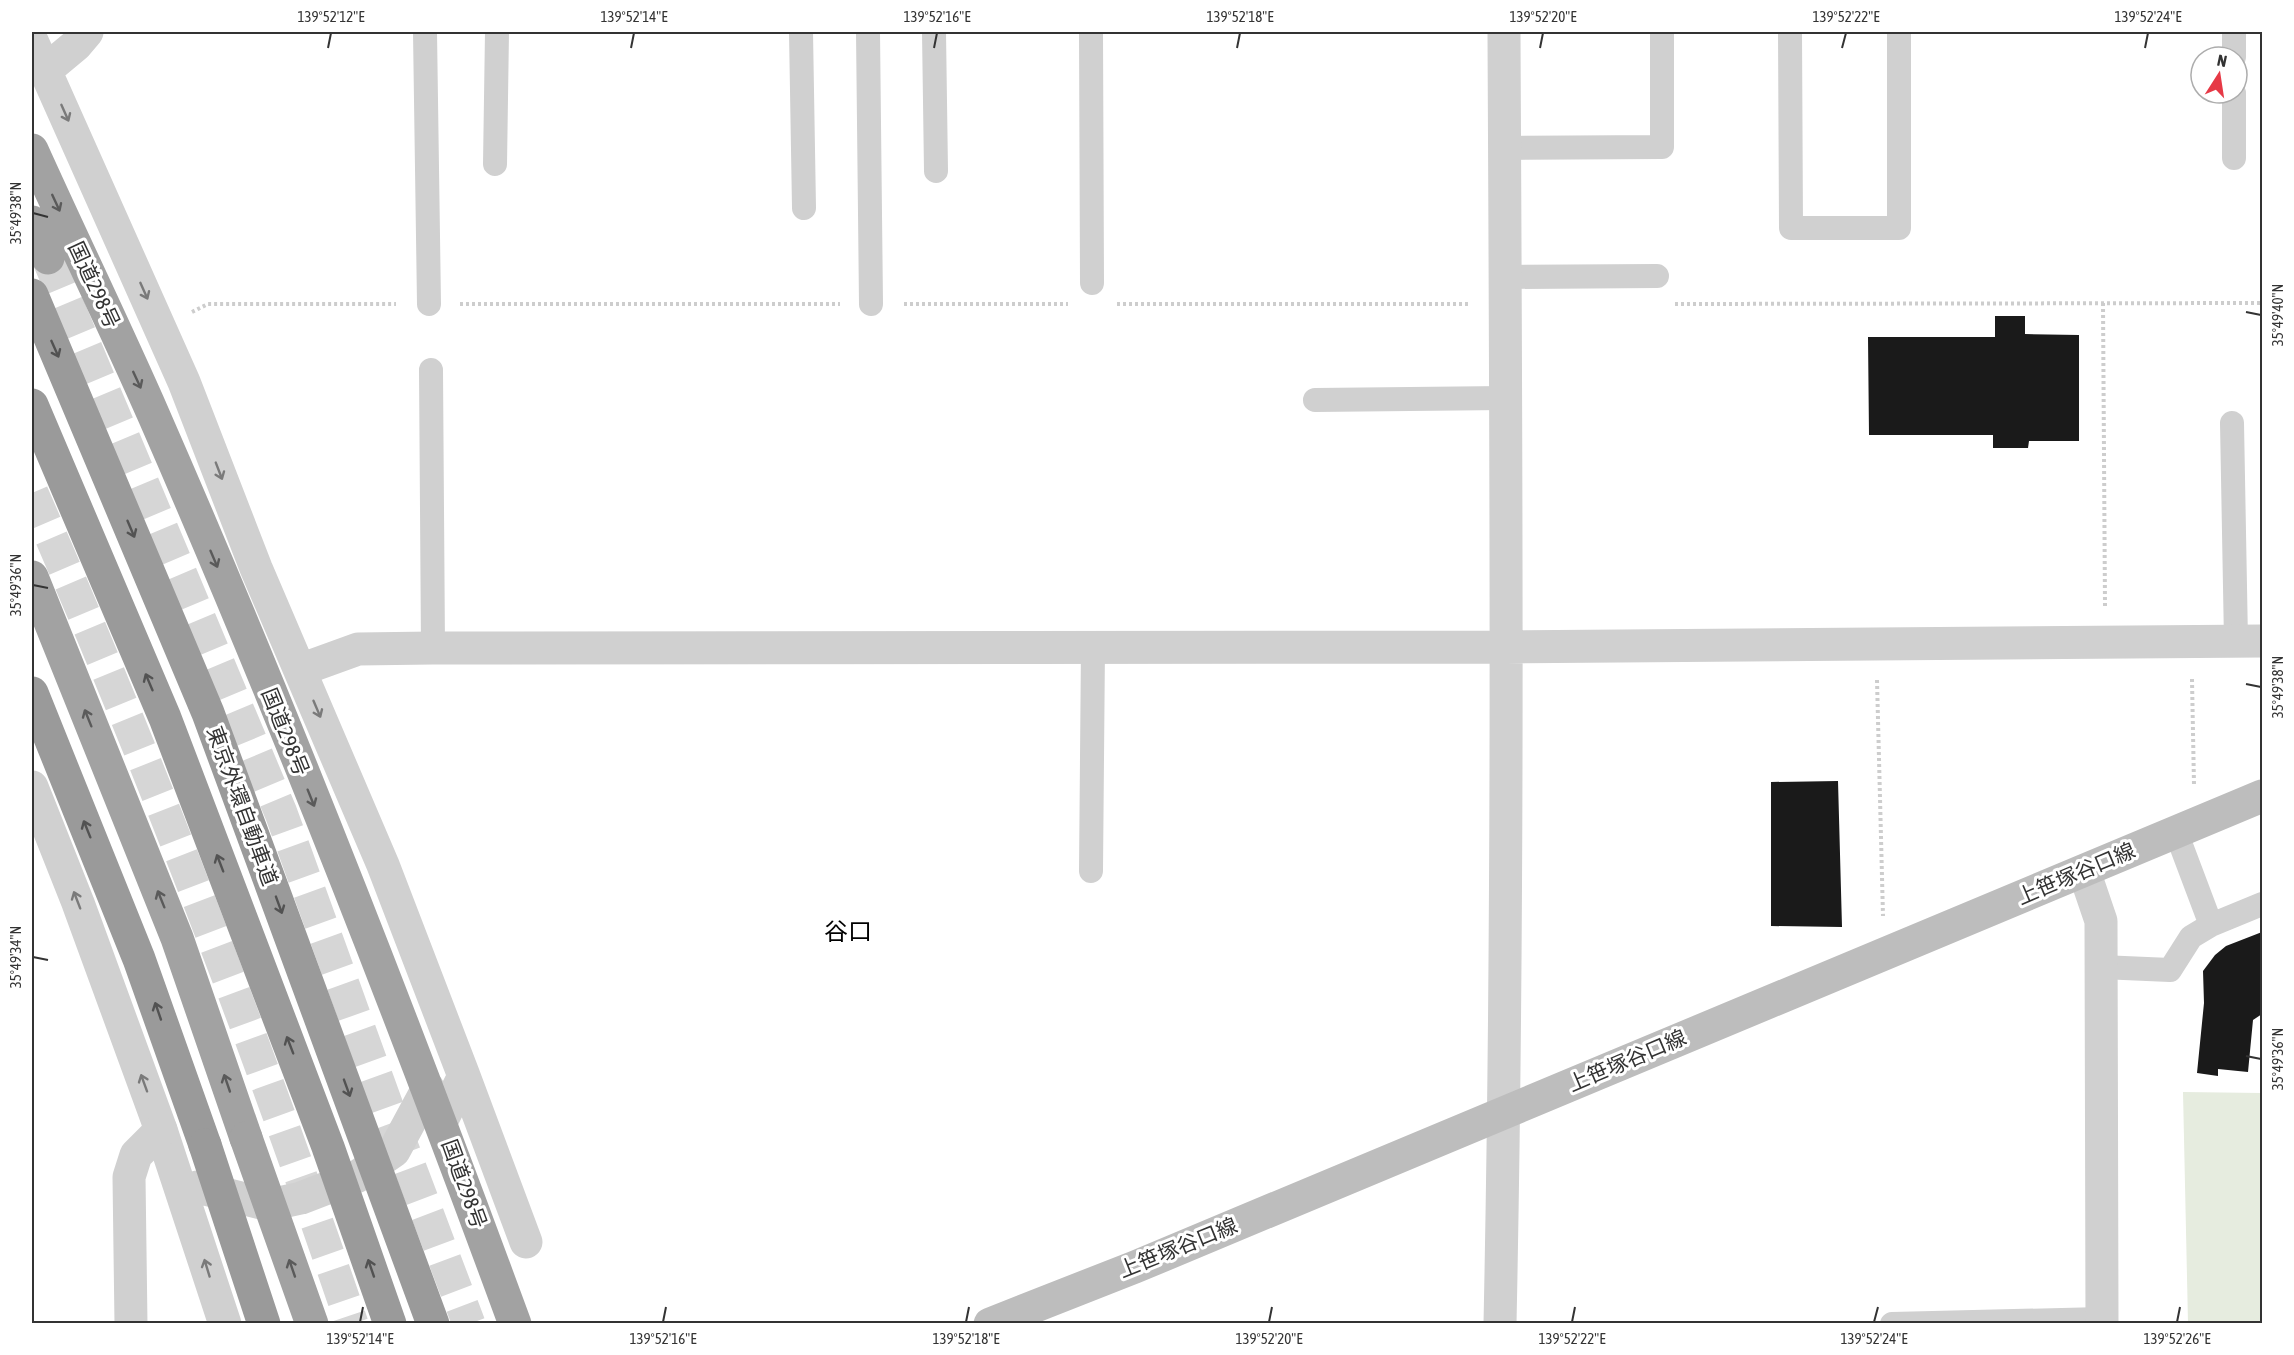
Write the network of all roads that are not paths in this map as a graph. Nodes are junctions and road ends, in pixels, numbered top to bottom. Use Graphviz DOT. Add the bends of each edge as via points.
graph roads {
  1 [pos="87,32"];
  2 [pos="425,32"];
  3 [pos="497,32"];
  4 [pos="801,32"];
  5 [pos="868,32"];
  6 [pos="934,32"];
  7 [pos="1091,32"];
  8 [pos="1504,32"];
  9 [pos="1662,32"];
  10 [pos="1790,32"];
  11 [pos="1899,32"];
  12 [pos="32,40"];
  13 [pos="46,70"];
  14 [pos="2234,105"];
  15 [pos="1504,148"];
  16 [pos="32,150"];
  17 [pos="2234,158"];
  18 [pos="495,164"];
  19 [pos="936,171"];
  20 [pos="804,208"];
  21 [pos="32,222"];
  22 [pos="48,258"];
  23 [pos="1657,276"];
  24 [pos="1092,283"];
  25 [pos="1505,291"];
  26 [pos="32,295"];
  27 [pos="429,304"];
  28 [pos="871,304"];
  29 [pos="431,370"];
  30 [pos="184,382"];
  31 [pos="1505,398"];
  32 [pos="1315,400"];
  33 [pos="32,405"];
  34 [pos="154,416"];
  35 [pos="2232,423"];
  36 [pos="32,577"];
  37 [pos="2249,641"];
  38 [pos="1093,646"];
  39 [pos="1506,647"];
  40 [pos="433,648"];
  41 [pos="300,670"];
  42 [pos="32,693"];
  43 [pos="32,787"];
  44 [pos="2262,796"];
  45 [pos="2185,829"];
  46 [pos="1091,871"];
  47 [pos="2084,871"];
  48 [pos="2262,904"];
  49 [pos="2211,926"];
  50 [pos="2101,967"];
  51 [pos="464,1076"];
  52 [pos="428,1088"];
  53 [pos="1504,1112"];
  54 [pos="441,1122"];
  55 [pos="161,1130"];
  56 [pos="180,1183"];
  57 [pos="526,1242"];
  58 [pos="2102,1321"];
  59 [pos="131,1323"];
  60 [pos="225,1323"];
  61 [pos="264,1323"];
  62 [pos="312,1323"];
  63 [pos="390,1323"];
  64 [pos="433,1323"];
  65 [pos="515,1323"];
  66 [pos="990,1323"];
  67 [pos="1500,1323"];
  68 [pos="1892,1323"];
  1 -- 13 [label="street"];
  2 -- 27 [label="lane"];
  3 -- 18 [label="lane"];
  4 -- 20 [label="lane"];
  5 -- 28 [label="lane"];
  6 -- 19 [label="lane"];
  7 -- 24 [label="lane"];
  8 -- 15 [label="street"];
  9 -- 15 [label="lane" via="1662,147"];
  10 -- 11 [label="lane" via="1791,228 1899,228"];
  12 -- 13 [label="street"];
  13 -- 30 [label="street, one-way"];
  14 -- 17 [label="lane"];
  15 -- 25 [label="street"];
  16 -- 34 [label="highway, 国道298号, one-way"];
  21 -- 22 [label="highway, 国道298号"];
  23 -- 25 [label="lane"];
  25 -- 31 [label="street"];
  26 -- 64 [label="highway, 東京外環自動車道, one-way, bridge" via="208,713"];
  29 -- 40 [label="lane"];
  30 -- 34 [label="street"];
  30 -- 41 [label="street, one-way"];
  31 -- 32 [label="lane"];
  31 -- 39 [label="street"];
  63 -- 33 [label="highway, 東京外環自動車道, one-way, bridge" via="328,1147 165,718"];
  34 -- 52 [label="highway, 国道298号, one-way"];
  35 -- 37 [label="lane"];
  62 -- 36 [label="highway, one-way, bridge" via="177,938"];
  37 -- 39 [label="street"];
  38 -- 39 [label="street"];
  38 -- 40 [label="street"];
  38 -- 46 [label="lane"];
  39 -- 53 [label="street"];
  40 -- 41 [label="street" via="358,649"];
  41 -- 51 [label="street, one-way" via="383,865"];
  61 -- 42 [label="highway, one-way, bridge" via="139,959"];
  55 -- 43 [label="street, one-way"];
  44 -- 45 [label="main road, 上笹塚谷口線"];
  45 -- 47 [label="main road, 上笹塚谷口線"];
  45 -- 49 [label="lane"];
  47 -- 50 [label="street" via="2101,921"];
  47 -- 53 [label="main road, 上笹塚谷口線"];
  48 -- 49 [label="lane"];
  49 -- 50 [label="lane" via="2192,937 2170,970"];
  50 -- 58 [label="street"];
  51 -- 54 [label="street"];
  51 -- 57 [label="street"];
  52 -- 54 [label="highway, 国道298号"];
  52 -- 56 [label="street" via="394,1151 358,1176 269,1205"];
  53 -- 66 [label="main road, 上笹塚谷口線" via="1135,1267"];
  53 -- 67 [label="street"];
  54 -- 65 [label="highway, 国道298号"];
  55 -- 56 [label="street"];
  55 -- 59 [label="street" via="136,1155 129,1177"];
  60 -- 56 [label="street, one-way"];
  58 -- 68 [label="lane"];
}
